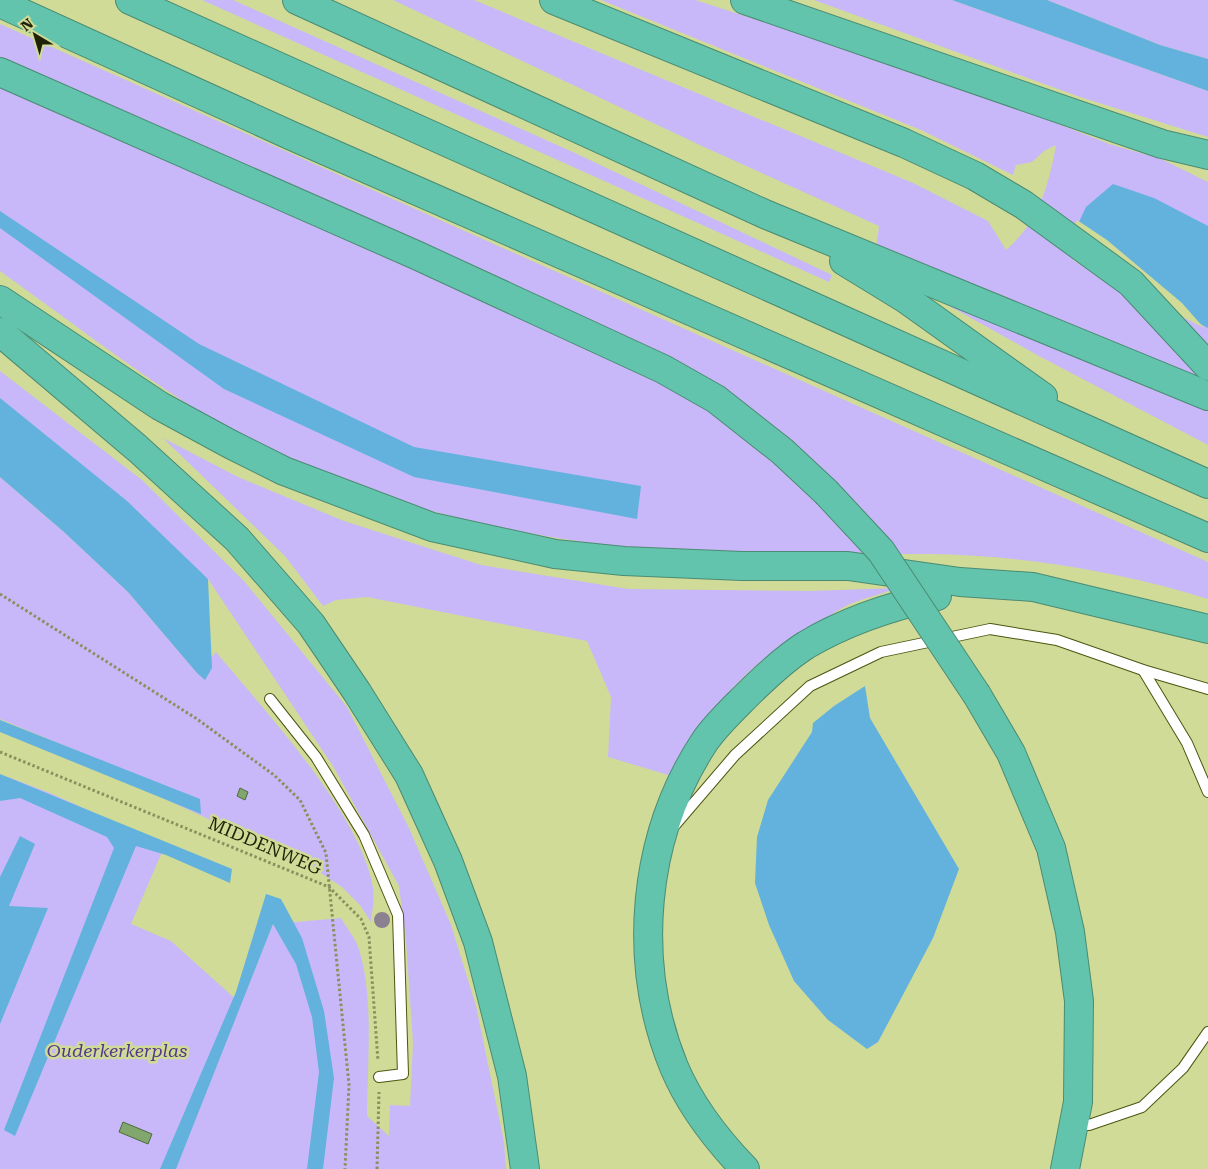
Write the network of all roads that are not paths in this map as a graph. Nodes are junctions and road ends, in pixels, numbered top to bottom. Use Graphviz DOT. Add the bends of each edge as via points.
graph roads {
  1 [pos="130,0"];
  2 [pos="297,0"];
  3 [pos="554,0"];
  4 [pos="745,0"];
  5 [pos="0,3"];
  6 [pos="0,72"];
  7 [pos="1162,144"];
  8 [pos="1208,155"];
  9 [pos="1208,168"];
  10 [pos="767,215"];
  11 [pos="0,300"];
  12 [pos="0,332"];
  13 [pos="1208,366"];
  14 [pos="1208,396"];
  15 [pos="1090,430"];
  16 [pos="1208,484"];
  17 [pos="1208,538"];
  18 [pos="1032,587"];
  19 [pos="1208,629"];
  20 [pos="1143,670"];
  21 [pos="1208,689"];
  22 [pos="270,699"];
  23 [pos="1208,792"];
  24 [pos="658,845"];
  25 [pos="1208,1032"];
  26 [pos="379,1077"];
  27 [pos="1074,1123"];
  28 [pos="524,1169"];
  29 [pos="746,1169"];
  30 [pos="1065,1169"];
  1 -- 15 [label="highway"];
  2 -- 10 [label="highway"];
  3 -- 13 [label="highway" via="904,143 975,176 1024,205 1130,283"];
  4 -- 7 [label="highway"];
  5 -- 17 [label="highway" via="301,140"];
  6 -- 27 [label="highway, bridge" via="663,369 716,399 782,451 826,492 881,551 977,695 1011,753 1051,848 1070,932 1079,1001 1078,1102"];
  7 -- 8 [label="highway"];
  7 -- 9 [label="highway"];
  10 -- 14 [label="highway"];
  10 -- 15 [label="highway" via="906,298"];
  11 -- 18 [label="highway" via="160,406 230,444 293,475 432,527 555,554 614,560 742,566 848,566 960,582"];
  12 -- 28 [label="highway" via="137,448 237,540 311,624 357,692 408,774 448,861 478,942 512,1076"];
  15 -- 16 [label="highway"];
  18 -- 19 [label="highway"];
  18 -- 24 [label="highway" via="964,590 919,600 886,609 807,645 761,681 706,740 685,776"];
  20 -- 21 [label="lane"];
  20 -- 23 [label="lane" via="1187,743"];
  20 -- 24 [label="lane" via="1057,640 990,630 881,652 810,686 735,755"];
  22 -- 26 [label="lane" via="316,757 364,835 398,915 404,1074"];
  24 -- 29 [label="highway" via="648,945 651,987 661,1029 675,1068 696,1108 724,1147"];
  25 -- 27 [label="lane" via="1183,1068 1142,1107 1089,1125"];
  27 -- 30 [label="highway"];
}
